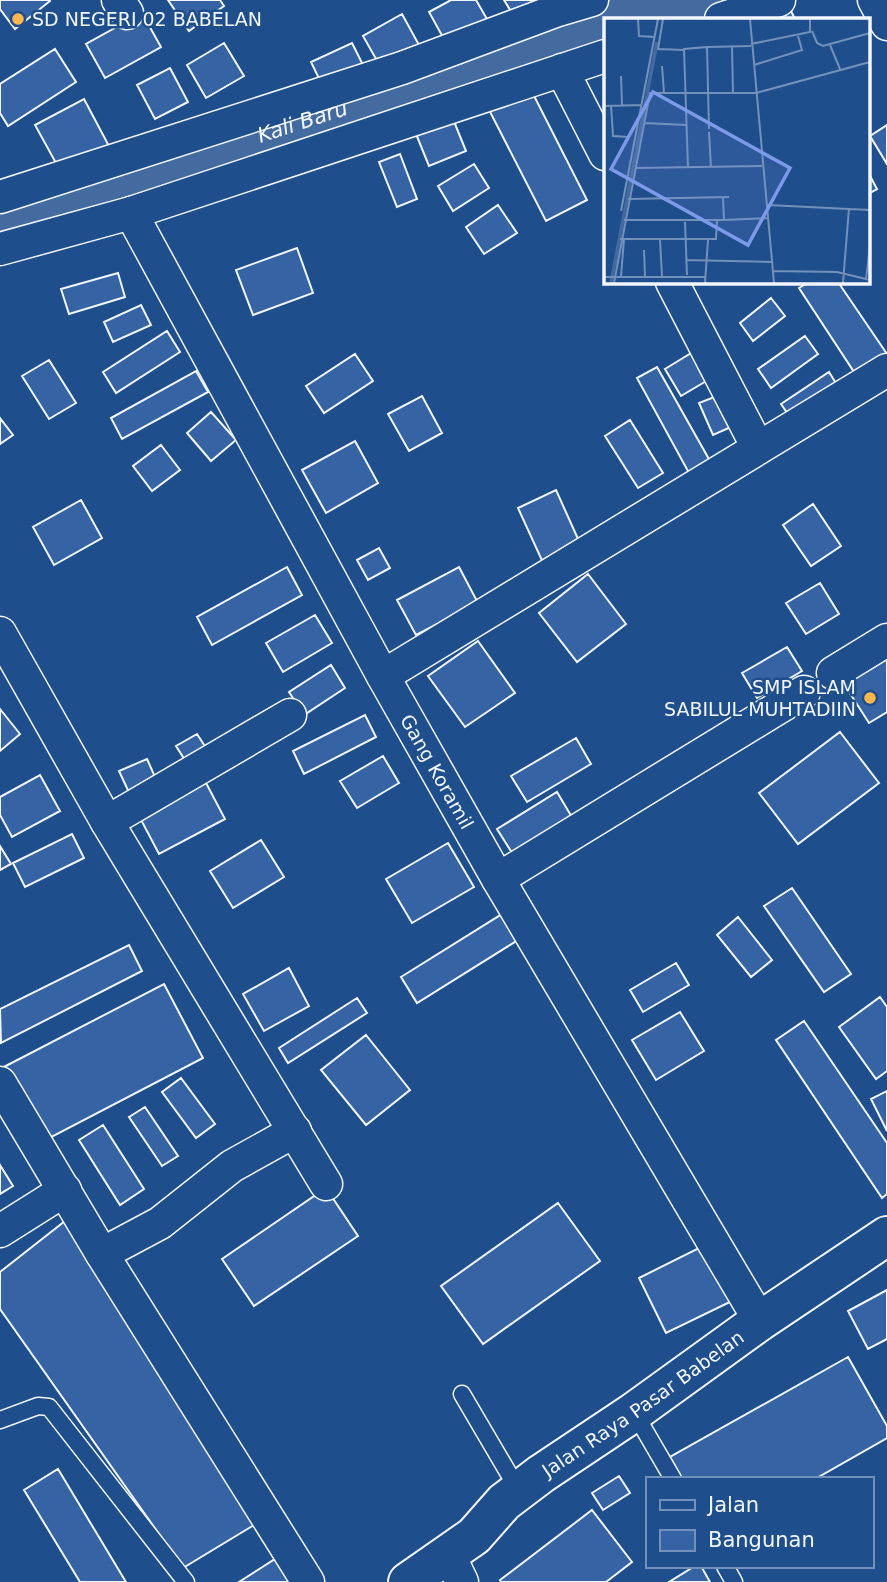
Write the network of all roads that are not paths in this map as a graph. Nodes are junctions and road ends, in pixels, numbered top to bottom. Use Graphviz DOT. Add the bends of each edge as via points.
graph roads {
  1 [pos="592,0"];
  2 [pos="779,0"];
  3 [pos="874,0"];
  4 [pos="728,10"];
  5 [pos="887,24"];
  6 [pos="604,56"];
  7 [pos="403,70"];
  8 [pos="562,70"];
  9 [pos="419,113"];
  10 [pos="604,152"];
  11 [pos="0,197"];
  12 [pos="131,213"];
  13 [pos="0,249"];
  14 [pos="673,284"];
  15 [pos="887,370"];
  16 [pos="758,448"];
  17 [pos="0,633"];
  18 [pos="887,640"];
  19 [pos="833,673"];
  20 [pos="383,677"];
  21 [pos="804,692"];
  22 [pos="290,715"];
  23 [pos="107,822"];
  24 [pos="498,880"];
  25 [pos="0,1083"];
  26 [pos="295,1131"];
  27 [pos="326,1184"];
  28 [pos="65,1190"];
  29 [pos="0,1231"];
  30 [pos="887,1236"];
  31 [pos="102,1254"];
  32 [pos="760,1321"];
  33 [pos="461,1394"];
  34 [pos="634,1412"];
  35 [pos="0,1420"];
  36 [pos="672,1477"];
  37 [pos="519,1492"];
  38 [pos="455,1568"];
  39 [pos="186,1582"];
  40 [pos="308,1582"];
  41 [pos="408,1582"];
  1 -- 7 [label="street"];
  2 -- 4 [label="street"];
  3 -- 5 [label="street"];
  6 -- 8 [label="street"];
  7 -- 9 [label="street"];
  7 -- 11 [label="street"];
  8 -- 9 [label="street"];
  8 -- 10 [label="street"];
  9 -- 12 [label="street"];
  12 -- 13 [label="street"];
  12 -- 20 [label="street, Gang Koramil"];
  14 -- 16 [label="street"];
  15 -- 16 [label="street"];
  16 -- 20 [label="street"];
  17 -- 23 [label="street"];
  18 -- 19 [label="street"];
  20 -- 24 [label="street, Gang Koramil"];
  21 -- 24 [label="street"];
  22 -- 23 [label="street"];
  23 -- 26 [label="street"];
  24 -- 32 [label="street, Gang Koramil"];
  25 -- 28 [label="street"];
  26 -- 27 [label="street"];
  26 -- 31 [label="street" via="232,1166 160,1223"];
  28 -- 29 [label="street"];
  28 -- 31 [label="street"];
  30 -- 32 [label="main road, Jalan Raya Pasar Babelan"];
  31 -- 40 [label="street"];
  32 -- 34 [label="main road, Jalan Raya Pasar Babelan"];
  33 -- 37 [label="lane"];
  34 -- 36 [label="lane"];
  34 -- 37 [label="main road, Jalan Raya Pasar Babelan"];
  35 -- 39 [label="lane" via="37,1406 49,1407"];
  37 -- 38 [label="main road, Jalan Raya Pasar Babelan" via="474,1536"];
  38 -- 41 [label="main road, Jalan Raya Pasar Babelan"];
}
